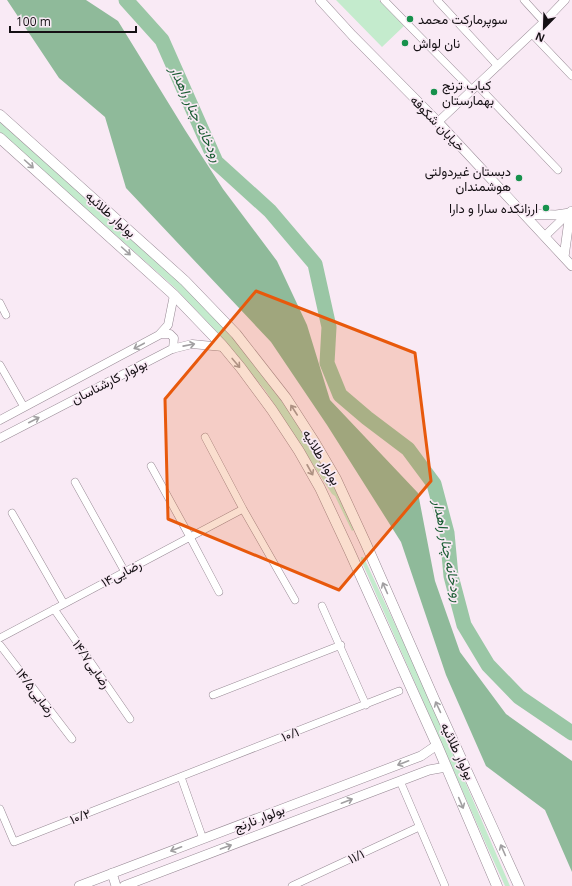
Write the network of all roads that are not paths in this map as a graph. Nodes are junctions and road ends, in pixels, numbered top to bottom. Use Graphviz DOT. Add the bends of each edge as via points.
graph roads {
  1 [pos="320,0"];
  2 [pos="384,0"];
  3 [pos="437,0"];
  4 [pos="524,0"];
  5 [pos="565,0"];
  6 [pos="544,22"];
  7 [pos="532,34"];
  8 [pos="498,66"];
  9 [pos="572,76"];
  10 [pos="475,88"];
  11 [pos="0,114"];
  12 [pos="438,122"];
  13 [pos="0,138"];
  14 [pos="558,170"];
  15 [pos="571,212"];
  16 [pos="524,214"];
  17 [pos="545,236"];
  18 [pos="564,257"];
  19 [pos="572,266"];
  20 [pos="174,295"];
  21 [pos="0,303"];
  22 [pos="6,315"];
  23 [pos="160,334"];
  24 [pos="223,347"];
  25 [pos="174,349"];
  26 [pos="0,365"];
  27 [pos="24,407"];
  28 [pos="0,420"];
  29 [pos="205,437"];
  30 [pos="0,438"];
  31 [pos="150,466"];
  32 [pos="75,482"];
  33 [pos="243,509"];
  34 [pos="12,513"];
  35 [pos="190,537"];
  36 [pos="366,544"];
  37 [pos="349,550"];
  38 [pos="125,572"];
  39 [pos="219,592"];
  40 [pos="295,600"];
  41 [pos="64,604"];
  42 [pos="322,606"];
  43 [pos="54,609"];
  44 [pos="1,636"];
  45 [pos="0,644"];
  46 [pos="341,645"];
  47 [pos="399,691"];
  48 [pos="213,695"];
  49 [pos="366,705"];
  50 [pos="130,719"];
  51 [pos="72,739"];
  52 [pos="437,745"];
  53 [pos="422,756"];
  54 [pos="446,767"];
  55 [pos="429,770"];
  56 [pos="181,777"];
  57 [pos="400,781"];
  58 [pos="0,809"];
  59 [pos="419,827"];
  60 [pos="203,839"];
  61 [pos="112,873"];
  62 [pos="443,885"];
  63 [pos="79,886"];
  64 [pos="116,886"];
  65 [pos="124,886"];
  66 [pos="292,886"];
  67 [pos="497,886"];
  68 [pos="519,886"];
  1 -- 12 [label="main road, خیابان شکوفه"];
  2 -- 10 [label="street"];
  3 -- 8 [label="street"];
  4 -- 6 [label="street"];
  5 -- 6 [label="street"];
  6 -- 7 [label="street"];
  7 -- 8 [label="street"];
  7 -- 9 [label="street"];
  8 -- 10 [label="street"];
  10 -- 12 [label="street"];
  10 -- 14 [label="street"];
  36 -- 11 [label="main road, بولوار طلائیه, one-way" via="336,479 315,443 286,398 236,334 185,281"];
  12 -- 16 [label="main road, خیابان شکوفه"];
  13 -- 20 [label="main road, بولوار طلائیه, one-way"];
  15 -- 16 [label="main road" via="556,215"];
  15 -- 17 [label="street"];
  15 -- 18 [label="main road"];
  16 -- 17 [label="main road, خیابان شکوفه"];
  17 -- 18 [label="main road, خیابان شکوفه"];
  18 -- 19 [label="main road, خیابان شکوفه"];
  20 -- 23 [label="street" via="168,325"];
  20 -- 24 [label="main road, بولوار طلائیه"];
  21 -- 22 [label="street"];
  23 -- 25 [label="street" via="170,334 174,338"];
  23 -- 27 [label="street, بولوار کارشناسان, one-way"];
  25 -- 24 [label="street, بولوار کارشناسان, one-way" via="192,344"];
  24 -- 37 [label="main road, بولوار طلائیه, one-way" via="272,410 299,451 320,488"];
  30 -- 25 [label="street, بولوار کارشناسان, one-way"];
  26 -- 27 [label="street"];
  27 -- 28 [label="street, بولوار کارشناسان"];
  29 -- 33 [label="street"];
  31 -- 35 [label="street"];
  32 -- 38 [label="street"];
  33 -- 35 [label="street, رضایی۱۴"];
  33 -- 40 [label="street"];
  34 -- 41 [label="street"];
  35 -- 38 [label="street, رضایی۱۴"];
  35 -- 39 [label="street"];
  36 -- 37 [label="main road"];
  68 -- 36 [label="main road, بولوار طلائیه, one-way"];
  37 -- 52 [label="main road, بولوار طلائیه"];
  38 -- 41 [label="street, رضایی۱۴"];
  41 -- 43 [label="street, رضایی۱۴"];
  42 -- 46 [label="street"];
  43 -- 44 [label="street, رضایی۱۴"];
  43 -- 50 [label="street, رضایی۱۴/۷"];
  45 -- 51 [label="street, رضایی۱۴/۵"];
  46 -- 48 [label="street"];
  46 -- 49 [label="street"];
  47 -- 49 [label="street, ۱۰/۱"];
  49 -- 56 [label="street, ۱۰/۱"];
  52 -- 53 [label="main road, بولوار نارنج"];
  52 -- 54 [label="main road, بولوار طلائیه"];
  53 -- 55 [label="main road" via="429,761"];
  53 -- 60 [label="main road, بولوار نارنج, one-way"];
  54 -- 55 [label="main road, بولوار نارنج"];
  54 -- 67 [label="main road, بولوار طلائیه, one-way"];
  55 -- 57 [label="main road, بولوار نارنج"];
  56 -- 58 [label="street, ۱۰/۲" via="14,842"];
  56 -- 60 [label="street"];
  57 -- 59 [label="street"];
  65 -- 57 [label="main road, بولوار نارنج, one-way"];
  59 -- 62 [label="street"];
  59 -- 66 [label="street, ۱۱/۱"];
  60 -- 61 [label="main road, بولوار نارنج, one-way"];
  61 -- 63 [label="main road, بولوار نارنج"];
  61 -- 64 [label="main road"];
}
